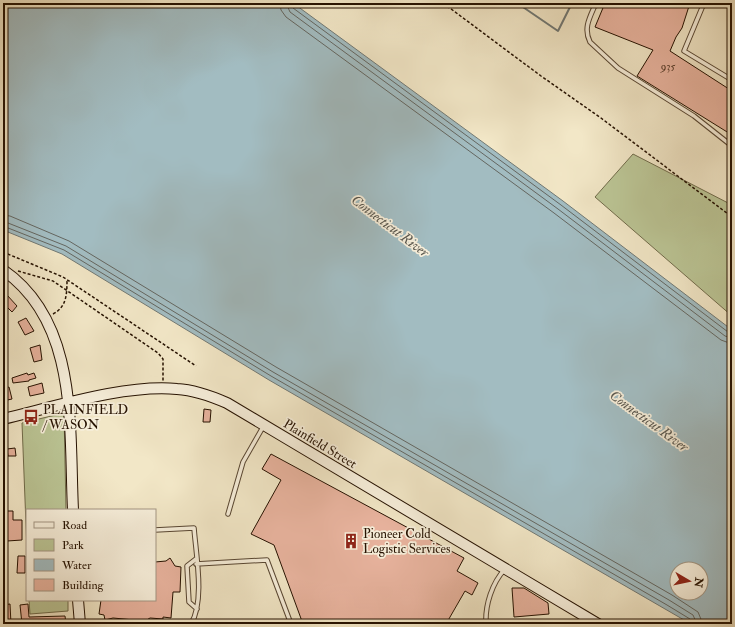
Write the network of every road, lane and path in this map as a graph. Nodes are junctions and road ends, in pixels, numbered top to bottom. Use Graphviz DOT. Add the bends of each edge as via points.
graph roads {
  1 [pos="443,3"];
  2 [pos="596,3"];
  3 [pos="704,3"];
  4 [pos="732,80"];
  5 [pos="732,146"];
  6 [pos="732,216"];
  7 [pos="3,252"];
  8 [pos="6,272"];
  9 [pos="67,279"];
  10 [pos="67,290"];
  11 [pos="46,317"];
  12 [pos="196,366"];
  13 [pos="163,388"];
  14 [pos="69,404"];
  15 [pos="3,420"];
  16 [pos="264,426"];
  17 [pos="73,509"];
  18 [pos="228,514"];
  19 [pos="156,530"];
  20 [pos="196,560"];
  21 [pos="196,564"];
  22 [pos="506,568"];
  23 [pos="78,601"];
  24 [pos="197,609"];
  25 [pos="80,624"];
  26 [pos="191,624"];
  27 [pos="291,624"];
  28 [pos="486,624"];
  29 [pos="598,624"];
  1 -- 6 [label="path"];
  2 -- 5 [label="lane" via="587,25 587,37 590,42 618,68 694,116"];
  3 -- 4 [label="lane" via="684,51"];
  7 -- 9 [label="path"];
  8 -- 10 [label="path" via="20,270 53,281"];
  8 -- 11 [label="street" via="31,296"];
  9 -- 10 [label="path"];
  9 -- 12 [label="path"];
  10 -- 11 [label="path" via="59,311"];
  10 -- 13 [label="path" via="158,353 163,359"];
  11 -- 14 [label="street" via="58,345"];
  13 -- 14 [label="street, Plainfield Street" via="132,390"];
  13 -- 16 [label="street, Plainfield Street" via="210,396 227,403"];
  14 -- 15 [label="street, Plainfield Street"];
  14 -- 17 [label="street"];
  16 -- 18 [label="lane" via="243,462"];
  16 -- 22 [label="street, Plainfield Street"];
  19 -- 20 [label="lane" via="194,528"];
  20 -- 21 [label="lane"];
  20 -- 24 [label="lane" via="187,566 190,602"];
  21 -- 24 [label="lane"];
  21 -- 27 [label="lane" via="268,560"];
  22 -- 28 [label="lane" via="496,579 486,614"];
  22 -- 29 [label="street, Plainfield Street"];
  23 -- 25 [label="street"];
  24 -- 26 [label="lane"];
}
